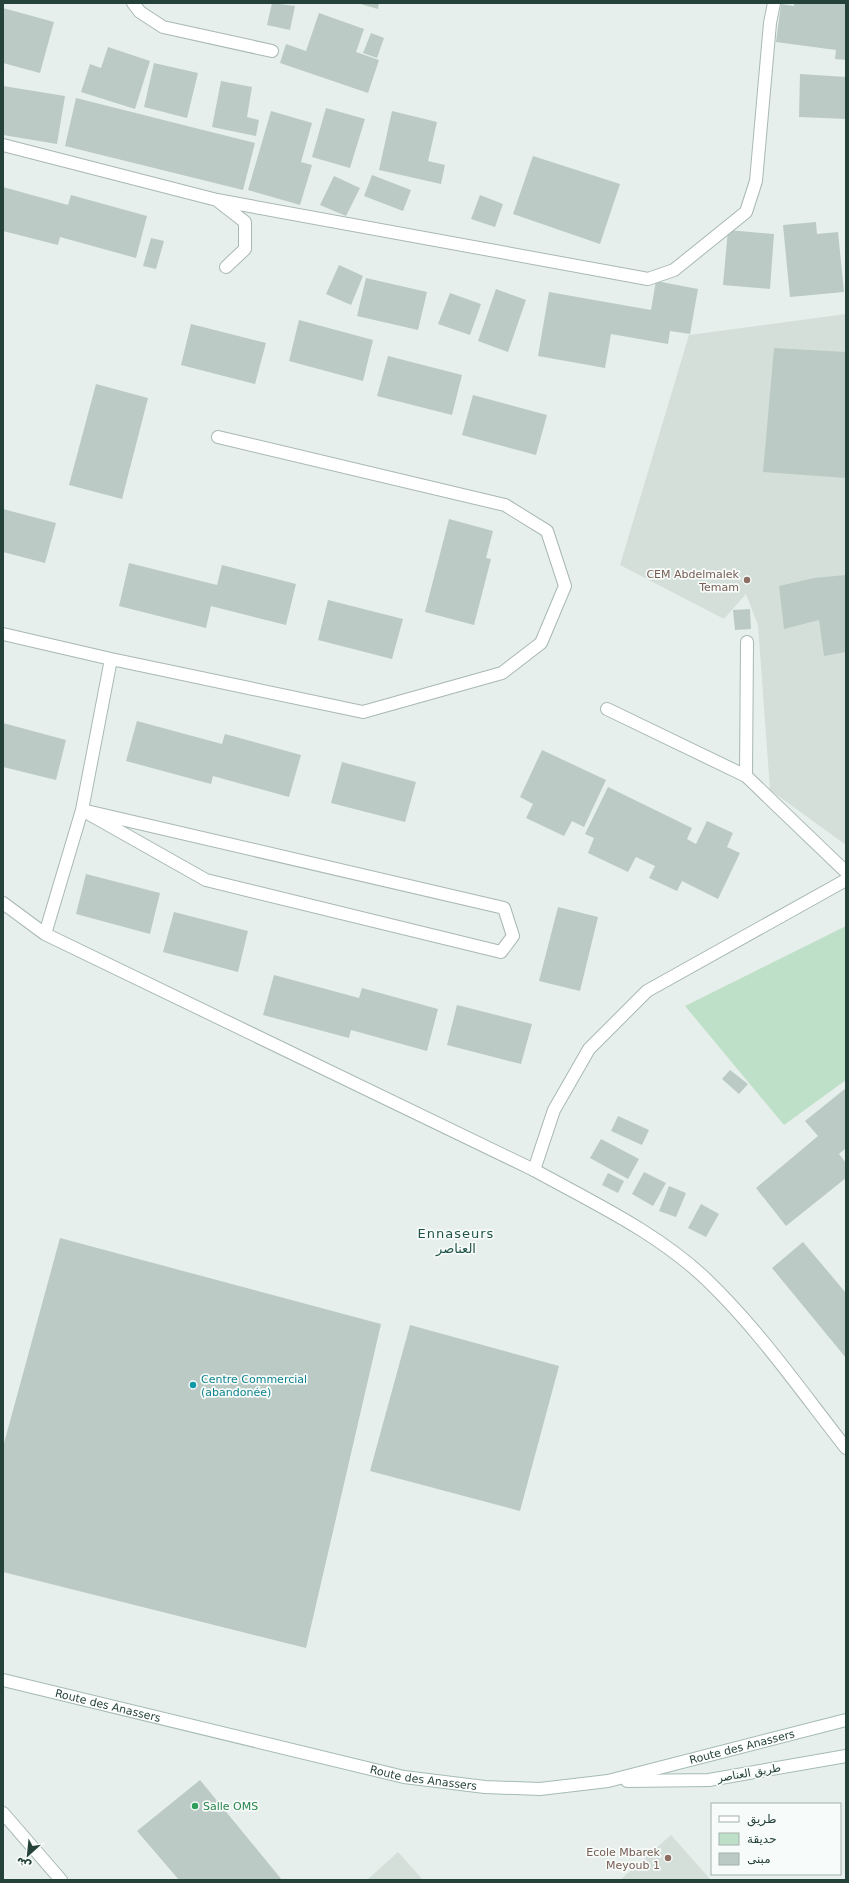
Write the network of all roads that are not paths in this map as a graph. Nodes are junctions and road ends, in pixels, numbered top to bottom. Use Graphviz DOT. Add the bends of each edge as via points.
graph roads {
  1 [pos="133,3"];
  2 [pos="774,3"];
  3 [pos="272,51"];
  4 [pos="3,145"];
  5 [pos="216,200"];
  6 [pos="226,267"];
  7 [pos="218,437"];
  8 [pos="3,634"];
  9 [pos="748,642"];
  10 [pos="111,659"];
  11 [pos="607,709"];
  12 [pos="746,776"];
  13 [pos="82,810"];
  14 [pos="846,872"];
  15 [pos="846,880"];
  16 [pos="3,903"];
  17 [pos="45,934"];
  18 [pos="534,1170"];
  19 [pos="846,1448"];
  20 [pos="3,1680"];
  21 [pos="846,1720"];
  22 [pos="846,1756"];
  23 [pos="608,1781"];
  24 [pos="3,1813"];
  25 [pos="61,1880"];
  1 -- 3 [label="street" via="140,12 164,27"];
  2 -- 5 [label="street" via="756,181 746,212 674,270 648,280"];
  4 -- 5 [label="street"];
  5 -- 6 [label="street" via="245,222 245,249"];
  7 -- 10 [label="street" via="505,505 547,531 565,586 541,643 502,673 363,712"];
  8 -- 10 [label="street"];
  9 -- 12 [label="street"];
  10 -- 13 [label="street"];
  11 -- 12 [label="street"];
  12 -- 14 [label="street"];
  13 -- 13 [label="street" via="504,908 514,936 501,952 206,880"];
  13 -- 17 [label="street"];
  15 -- 18 [label="street" via="647,991 589,1050 554,1110"];
  16 -- 17 [label="street"];
  17 -- 18 [label="street"];
  18 -- 19 [label="street" via="633,1224 671,1250 707,1280 754,1331"];
  20 -- 23 [label="street, Route des Anassers" via="404,1777 485,1787 540,1789"];
  21 -- 23 [label="street, Route des Anassers"];
  22 -- 23 [label="street, طريق العناصر" via="709,1780"];
  24 -- 25 [label="street"];
}
